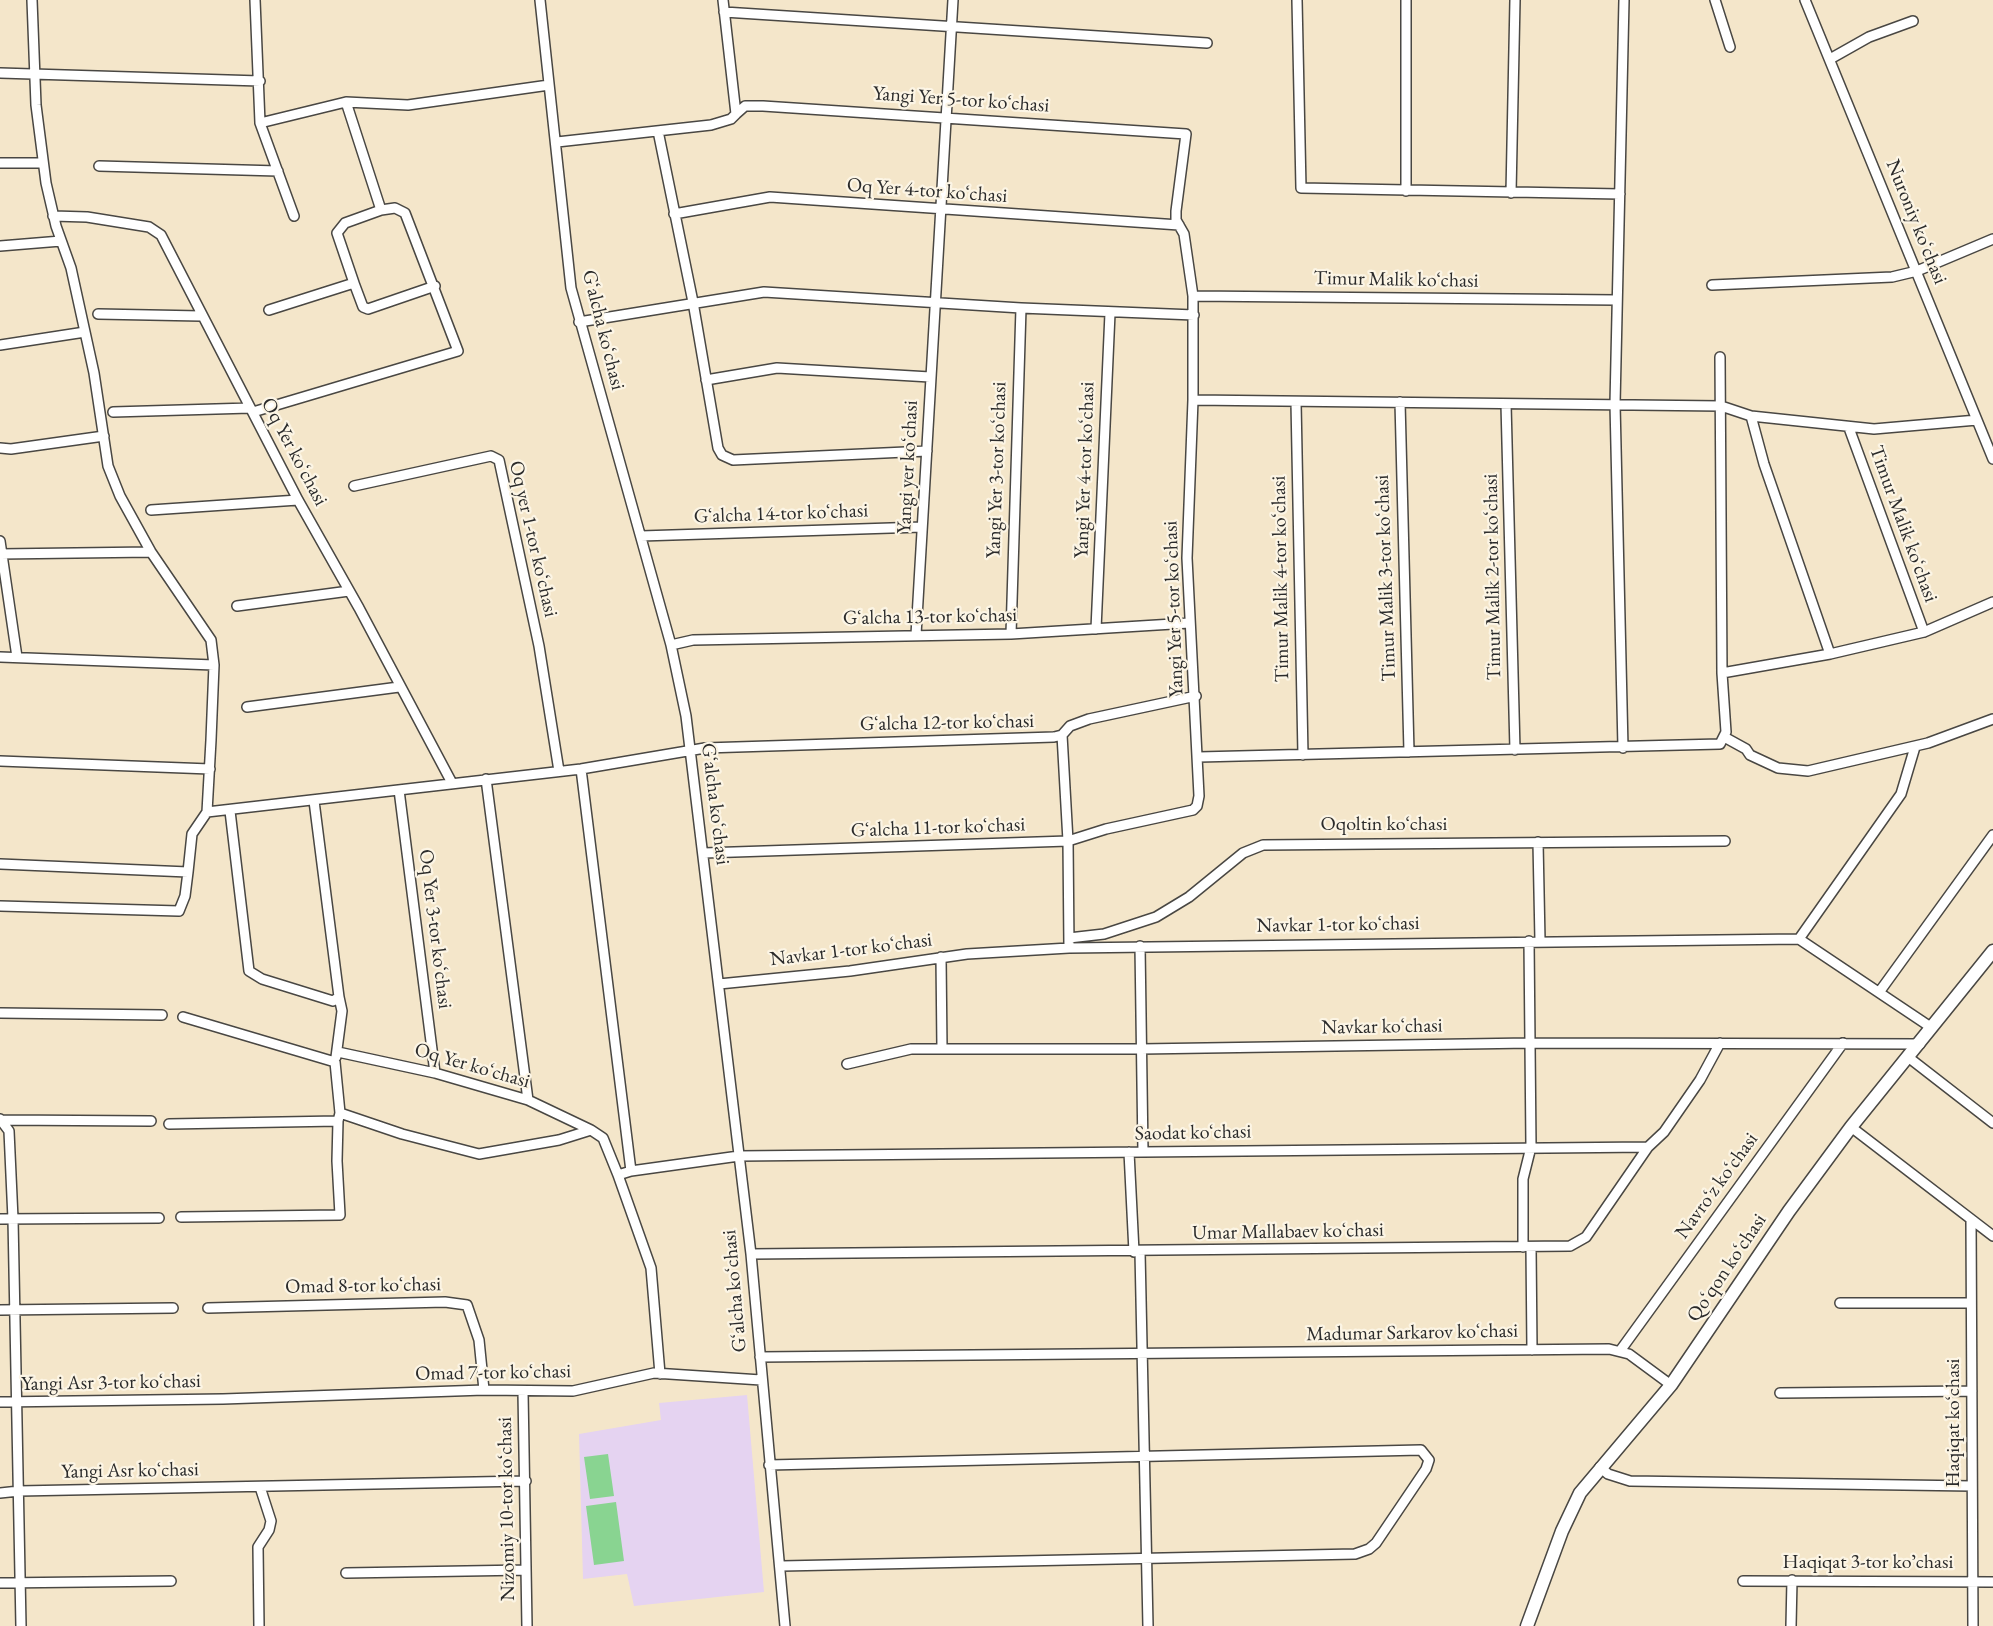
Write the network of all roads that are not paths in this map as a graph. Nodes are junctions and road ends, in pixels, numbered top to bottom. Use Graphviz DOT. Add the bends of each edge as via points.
graph roads {
  1 [pos="32,0"];
  2 [pos="255,0"];
  3 [pos="540,0"];
  4 [pos="723,0"];
  5 [pos="953,0"];
  6 [pos="1297,0"];
  7 [pos="1407,0"];
  8 [pos="1515,0"];
  9 [pos="1624,0"];
  10 [pos="1715,0"];
  11 [pos="1805,0"];
  12 [pos="724,12"];
  13 [pos="1913,21"];
  14 [pos="951,26"];
  15 [pos="1207,43"];
  16 [pos="1730,47"];
  17 [pos="1830,59"];
  18 [pos="0,73"];
  19 [pos="35,74"];
  20 [pos="260,81"];
  21 [pos="549,85"];
  22 [pos="346,102"];
  23 [pos="736,114"];
  24 [pos="946,117"];
  25 [pos="260,123"];
  26 [pos="658,131"];
  27 [pos="557,142"];
  28 [pos="0,163"];
  29 [pos="43,163"];
  30 [pos="99,166"];
  31 [pos="278,171"];
  32 [pos="1406,192"];
  33 [pos="1511,193"];
  34 [pos="1620,194"];
  35 [pos="381,210"];
  36 [pos="939,210"];
  37 [pos="674,214"];
  38 [pos="53,216"];
  39 [pos="294,216"];
  40 [pos="1179,225"];
  41 [pos="1993,239"];
  42 [pos="61,241"];
  43 [pos="0,246"];
  44 [pos="1917,271"];
  45 [pos="354,283"];
  46 [pos="1712,285"];
  47 [pos="435,286"];
  48 [pos="1193,296"];
  49 [pos="1617,300"];
  50 [pos="935,301"];
  51 [pos="693,302"];
  52 [pos="1021,308"];
  53 [pos="269,310"];
  54 [pos="1110,313"];
  55 [pos="98,314"];
  56 [pos="1194,315"];
  57 [pos="201,316"];
  58 [pos="579,322"];
  59 [pos="85,332"];
  60 [pos="0,345"];
  61 [pos="1720,357"];
  62 [pos="930,377"];
  63 [pos="706,380"];
  64 [pos="1193,400"];
  65 [pos="1296,402"];
  66 [pos="1400,402"];
  67 [pos="1506,404"];
  68 [pos="1614,404"];
  69 [pos="1720,406"];
  70 [pos="252,410"];
  71 [pos="113,412"];
  72 [pos="1751,416"];
  73 [pos="1977,420"];
  74 [pos="1848,428"];
  75 [pos="104,436"];
  76 [pos="0,448"];
  77 [pos="927,451"];
  78 [pos="1993,459"];
  79 [pos="354,486"];
  80 [pos="298,500"];
  81 [pos="151,510"];
  82 [pos="922,527"];
  83 [pos="641,536"];
  84 [pos="0,541"];
  85 [pos="151,552"];
  86 [pos="1,554"];
  87 [pos="349,591"];
  88 [pos="1993,602"];
  89 [pos="237,606"];
  90 [pos="1189,623"];
  91 [pos="1096,629"];
  92 [pos="1924,632"];
  93 [pos="1011,634"];
  94 [pos="916,635"];
  95 [pos="671,645"];
  96 [pos="1830,654"];
  97 [pos="0,657"];
  98 [pos="17,657"];
  99 [pos="214,665"];
  100 [pos="1722,673"];
  101 [pos="399,687"];
  102 [pos="1196,696"];
  103 [pos="247,707"];
  104 [pos="1993,719"];
  105 [pos="1062,735"];
  106 [pos="1726,735"];
  107 [pos="1915,747"];
  108 [pos="1623,748"];
  109 [pos="690,750"];
  110 [pos="1515,750"];
  111 [pos="1409,752"];
  112 [pos="1303,755"];
  113 [pos="1199,757"];
  114 [pos="0,761"];
  115 [pos="210,769"];
  116 [pos="581,769"];
  117 [pos="559,771"];
  118 [pos="486,779"];
  119 [pos="452,783"];
  120 [pos="399,790"];
  121 [pos="314,801"];
  122 [pos="230,811"];
  123 [pos="207,812"];
  124 [pos="1993,835"];
  125 [pos="1068,841"];
  126 [pos="1725,841"];
  127 [pos="1538,842"];
  128 [pos="704,853"];
  129 [pos="0,864"];
  130 [pos="188,872"];
  131 [pos="0,906"];
  132 [pos="1799,939"];
  133 [pos="1540,940"];
  134 [pos="1529,941"];
  135 [pos="1069,943"];
  136 [pos="1140,946"];
  137 [pos="1993,951"];
  138 [pos="941,957"];
  139 [pos="719,984"];
  140 [pos="1880,991"];
  141 [pos="339,997"];
  142 [pos="0,1012"];
  143 [pos="162,1015"];
  144 [pos="183,1017"];
  145 [pos="1932,1029"];
  146 [pos="1530,1042"];
  147 [pos="1720,1043"];
  148 [pos="1843,1043"];
  149 [pos="1920,1044"];
  150 [pos="942,1049"];
  151 [pos="1141,1049"];
  152 [pos="336,1057"];
  153 [pos="1908,1057"];
  154 [pos="847,1064"];
  155 [pos="435,1073"];
  156 [pos="528,1100"];
  157 [pos="339,1117"];
  158 [pos="0,1120"];
  159 [pos="152,1120"];
  160 [pos="1993,1123"];
  161 [pos="169,1124"];
  162 [pos="1851,1127"];
  163 [pos="591,1130"];
  164 [pos="1531,1147"];
  165 [pos="1648,1148"];
  166 [pos="1129,1152"];
  167 [pos="1143,1152"];
  168 [pos="739,1156"];
  169 [pos="631,1171"];
  170 [pos="618,1175"];
  171 [pos="181,1217"];
  172 [pos="159,1218"];
  173 [pos="0,1219"];
  174 [pos="13,1219"];
  175 [pos="1971,1219"];
  176 [pos="1993,1236"];
  177 [pos="1527,1247"];
  178 [pos="1137,1252"];
  179 [pos="751,1254"];
  180 [pos="1840,1303"];
  181 [pos="1971,1303"];
  182 [pos="173,1308"];
  183 [pos="208,1308"];
  184 [pos="0,1310"];
  185 [pos="15,1310"];
  186 [pos="1532,1350"];
  187 [pos="1620,1351"];
  188 [pos="1143,1355"];
  189 [pos="760,1357"];
  190 [pos="660,1374"];
  191 [pos="761,1380"];
  192 [pos="1671,1385"];
  193 [pos="484,1390"];
  194 [pos="1972,1391"];
  195 [pos="523,1392"];
  196 [pos="1780,1393"];
  197 [pos="223,1399"];
  198 [pos="0,1402"];
  199 [pos="18,1402"];
  200 [pos="1146,1458"];
  201 [pos="769,1465"];
  202 [pos="1600,1467"];
  203 [pos="526,1481"];
  204 [pos="1972,1486"];
  205 [pos="260,1487"];
  206 [pos="19,1491"];
  207 [pos="0,1493"];
  208 [pos="1148,1558"];
  209 [pos="782,1566"];
  210 [pos="526,1570"];
  211 [pos="346,1573"];
  212 [pos="1792,1580"];
  213 [pos="171,1581"];
  214 [pos="1743,1581"];
  215 [pos="1973,1582"];
  216 [pos="1993,1582"];
  217 [pos="0,1583"];
  218 [pos="20,1583"];
  219 [pos="21,1626"];
  220 [pos="259,1626"];
  221 [pos="527,1626"];
  222 [pos="785,1626"];
  223 [pos="1148,1626"];
  224 [pos="1527,1626"];
  225 [pos="1791,1626"];
  226 [pos="1973,1626"];
  1 -- 19 [label="street"];
  2 -- 20 [label="street"];
  3 -- 21 [label="street, Gʻalcha koʻchasi"];
  4 -- 12 [label="street"];
  5 -- 14 [label="street, Yangi yer koʻchasi"];
  6 -- 32 [label="street" via="1300,181 1305,189"];
  7 -- 32 [label="street"];
  8 -- 33 [label="street"];
  9 -- 34 [label="street"];
  10 -- 16 [label="street"];
  11 -- 17 [label="street, Nuroniy koʻchasi"];
  12 -- 14 [label="street"];
  12 -- 23 [label="street"];
  13 -- 17 [label="street" via="1869,37"];
  14 -- 15 [label="street"];
  14 -- 24 [label="street, Yangi yer koʻchasi"];
  17 -- 44 [label="street, Nuroniy koʻchasi"];
  18 -- 19 [label="street"];
  19 -- 20 [label="street"];
  19 -- 29 [label="street"];
  20 -- 25 [label="street"];
  21 -- 22 [label="street" via="408,105"];
  21 -- 27 [label="street, Gʻalcha koʻchasi"];
  22 -- 25 [label="street"];
  22 -- 35 [label="street"];
  23 -- 24 [label="street, Yangi Yer 5-tor koʻchasi" via="745,106 763,106"];
  23 -- 26 [label="street" via="723,123"];
  24 -- 36 [label="street, Yangi yer koʻchasi"];
  24 -- 40 [label="street, Yangi Yer 5-tor koʻchasi" via="1186,134 1176,211"];
  25 -- 31 [label="street"];
  26 -- 27 [label="street"];
  26 -- 37 [label="street"];
  27 -- 58 [label="street, Gʻalcha koʻchasi" via="571,288"];
  28 -- 29 [label="street"];
  29 -- 38 [label="street"];
  30 -- 31 [label="street"];
  31 -- 39 [label="street"];
  32 -- 33 [label="street"];
  33 -- 34 [label="street"];
  34 -- 49 [label="street"];
  35 -- 45 [label="street" via="345,223 337,233"];
  35 -- 47 [label="street" via="395,208 405,213"];
  36 -- 37 [label="street, Oq Yer 4-tor koʻchasi" via="770,197"];
  36 -- 40 [label="street, Oq Yer 4-tor koʻchasi"];
  36 -- 50 [label="street, Yangi yer koʻchasi"];
  37 -- 51 [label="street"];
  38 -- 42 [label="street"];
  38 -- 57 [label="street, Oq Yer koʻchasi" via="87,217 157,230"];
  40 -- 48 [label="street" via="1184,234"];
  41 -- 44 [label="street"];
  42 -- 43 [label="street"];
  42 -- 59 [label="street"];
  44 -- 46 [label="street" via="1881,278"];
  44 -- 73 [label="street, Nuroniy koʻchasi"];
  45 -- 47 [label="street" via="363,307 368,309"];
  45 -- 53 [label="street"];
  47 -- 70 [label="street" via="456,352"];
  48 -- 49 [label="street, Timur Malik koʻchasi"];
  48 -- 56 [label="street"];
  49 -- 68 [label="street"];
  50 -- 51 [label="street" via="764,292"];
  50 -- 52 [label="street"];
  50 -- 62 [label="street, Yangi yer koʻchasi"];
  51 -- 58 [label="street"];
  51 -- 63 [label="street"];
  52 -- 54 [label="street"];
  52 -- 93 [label="street, Yangi Yer 3-tor koʻchasi"];
  54 -- 56 [label="street"];
  54 -- 91 [label="street, Yangi Yer 4-tor koʻchasi"];
  55 -- 57 [label="street"];
  56 -- 64 [label="street, Yangi Yer 5-tor koʻchasi"];
  57 -- 70 [label="street, Oq Yer koʻchasi"];
  58 -- 83 [label="street, Gʻalcha koʻchasi"];
  59 -- 60 [label="street"];
  59 -- 75 [label="street"];
  61 -- 69 [label="street"];
  62 -- 63 [label="street" via="777,368"];
  62 -- 77 [label="street, Yangi yer koʻchasi"];
  63 -- 77 [label="street" via="718,448 726,459"];
  64 -- 65 [label="street, Timur Malik koʻchasi"];
  64 -- 90 [label="street, Yangi Yer 5-tor koʻchasi" via="1187,558"];
  65 -- 66 [label="street, Timur Malik koʻchasi"];
  65 -- 112 [label="street, Timur Malik 4-tor koʻchasi"];
  66 -- 67 [label="street, Timur Malik koʻchasi"];
  66 -- 111 [label="street, Timur Malik 3-tor koʻchasi"];
  67 -- 68 [label="street, Timur Malik koʻchasi"];
  67 -- 110 [label="street, Timur Malik 2-tor koʻchasi"];
  68 -- 69 [label="street, Timur Malik koʻchasi"];
  68 -- 108 [label="street"];
  69 -- 72 [label="street, Timur Malik koʻchasi"];
  69 -- 100 [label="street"];
  70 -- 71 [label="street"];
  70 -- 80 [label="street, Oq Yer koʻchasi"];
  72 -- 74 [label="street, Timur Malik koʻchasi"];
  72 -- 96 [label="street"];
  73 -- 74 [label="street, Timur Malik koʻchasi"];
  73 -- 78 [label="street, Nuroniy koʻchasi"];
  74 -- 92 [label="street, Timur Malik koʻchasi"];
  75 -- 76 [label="street"];
  75 -- 85 [label="street" via="113,480"];
  77 -- 82 [label="street, Yangi yer koʻchasi"];
  79 -- 117 [label="street, Oq yer 1-tor koʻchasi" via="491,456 499,460 539,646"];
  80 -- 81 [label="street"];
  80 -- 87 [label="street, Oq Yer koʻchasi"];
  82 -- 83 [label="street, Gʻalcha 14-tor koʻchasi"];
  82 -- 94 [label="street, Yangi yer koʻchasi"];
  83 -- 95 [label="street, Gʻalcha koʻchasi"];
  84 -- 86 [label="street"];
  85 -- 86 [label="street"];
  85 -- 99 [label="street" via="211,640"];
  86 -- 98 [label="street"];
  87 -- 89 [label="street"];
  87 -- 101 [label="street, Oq Yer koʻchasi"];
  88 -- 92 [label="street"];
  90 -- 91 [label="street, Gʻalcha 13-tor koʻchasi"];
  90 -- 102 [label="street, Yangi Yer 5-tor koʻchasi"];
  91 -- 93 [label="street, Gʻalcha 13-tor koʻchasi"];
  92 -- 96 [label="street"];
  93 -- 94 [label="street, Gʻalcha 13-tor koʻchasi"];
  94 -- 95 [label="street, Gʻalcha 13-tor koʻchasi" via="693,640"];
  95 -- 109 [label="street, Gʻalcha koʻchasi" via="680,677"];
  96 -- 100 [label="street"];
  97 -- 98 [label="street"];
  98 -- 99 [label="street"];
  99 -- 115 [label="street"];
  100 -- 106 [label="street"];
  101 -- 103 [label="street"];
  101 -- 119 [label="street, Oq Yer koʻchasi"];
  102 -- 105 [label="street, Gʻalcha 12-tor koʻchasi" via="1089,719 1070,726"];
  102 -- 113 [label="street, Yangi Yer 5-tor koʻchasi"];
  104 -- 107 [label="street"];
  105 -- 109 [label="street, Gʻalcha 12-tor koʻchasi"];
  105 -- 125 [label="street"];
  106 -- 107 [label="street" via="1763,762 1799,771"];
  106 -- 108 [label="street" via="1720,744"];
  107 -- 132 [label="street" via="1901,794"];
  108 -- 110 [label="street"];
  109 -- 116 [label="street"];
  109 -- 128 [label="street, Gʻalcha koʻchasi"];
  110 -- 111 [label="street"];
  111 -- 112 [label="street"];
  112 -- 113 [label="street"];
  113 -- 125 [label="street, Yangi Yer 5-tor koʻchasi" via="1199,796 1193,810"];
  114 -- 115 [label="street"];
  115 -- 123 [label="street"];
  116 -- 117 [label="street"];
  116 -- 169 [label="street"];
  117 -- 118 [label="street"];
  118 -- 119 [label="street"];
  118 -- 156 [label="street"];
  119 -- 120 [label="street"];
  120 -- 121 [label="street"];
  120 -- 155 [label="street, Oq Yer 3-tor koʻchasi"];
  121 -- 122 [label="street"];
  121 -- 141 [label="street"];
  122 -- 123 [label="street"];
  122 -- 141 [label="street" via="249,971 262,979 333,1001"];
  123 -- 130 [label="street" via="192,834"];
  124 -- 140 [label="street"];
  125 -- 128 [label="street, Gʻalcha 11-tor koʻchasi"];
  125 -- 135 [label="street"];
  126 -- 127 [label="street, Oqoltin koʻchasi"];
  127 -- 133 [label="street"];
  127 -- 135 [label="street, Oqoltin koʻchasi" via="1263,845 1243,853 1189,897 1156,917"];
  128 -- 139 [label="street, Gʻalcha koʻchasi"];
  129 -- 130 [label="street"];
  130 -- 131 [label="street" via="179,911"];
  132 -- 133 [label="street, Navkar 1-tor koʻchasi"];
  132 -- 140 [label="street"];
  133 -- 134 [label="street, Navkar 1-tor koʻchasi"];
  134 -- 136 [label="street, Navkar 1-tor koʻchasi"];
  134 -- 146 [label="street"];
  135 -- 136 [label="street, Navkar 1-tor koʻchasi"];
  135 -- 138 [label="street, Navkar 1-tor koʻchasi"];
  136 -- 151 [label="street"];
  137 -- 145 [label="main road, Qoʻqon koʻchasi"];
  138 -- 139 [label="street, Navkar 1-tor koʻchasi"];
  138 -- 150 [label="street"];
  139 -- 168 [label="street, Gʻalcha koʻchasi"];
  140 -- 145 [label="street"];
  141 -- 152 [label="street" via="342,1011"];
  142 -- 143 [label="street"];
  144 -- 152 [label="street, Oq Yer koʻchasi"];
  145 -- 149 [label="main road, Qoʻqon koʻchasi"];
  146 -- 147 [label="street, Navkar koʻchasi"];
  146 -- 151 [label="street, Navkar koʻchasi"];
  146 -- 164 [label="street"];
  147 -- 148 [label="street, Navkar koʻchasi"];
  147 -- 165 [label="street, Umar Mallabaev koʻchasi" via="1700,1080 1660,1138"];
  148 -- 149 [label="street, Navkar koʻchasi"];
  148 -- 187 [label="street, Navroʻz koʻchasi"];
  149 -- 153 [label="main road, Qoʻqon koʻchasi"];
  150 -- 151 [label="street, Navkar koʻchasi"];
  150 -- 154 [label="street, Navkar koʻchasi" via="911,1049"];
  151 -- 167 [label="street"];
  152 -- 155 [label="street, Oq Yer koʻchasi"];
  152 -- 157 [label="street"];
  153 -- 160 [label="street"];
  153 -- 162 [label="main road, Qoʻqon koʻchasi"];
  155 -- 156 [label="street, Oq Yer koʻchasi"];
  156 -- 163 [label="street, Oq Yer koʻchasi"];
  157 -- 161 [label="street"];
  157 -- 163 [label="street" via="479,1154 559,1140"];
  157 -- 171 [label="street" via="340,1215"];
  158 -- 159 [label="street"];
  158 -- 174 [label="street" via="9,1131"];
  162 -- 175 [label="street"];
  162 -- 192 [label="main road, Qoʻqon koʻchasi"];
  163 -- 170 [label="street" via="603,1138"];
  164 -- 165 [label="street, Saodat koʻchasi"];
  164 -- 167 [label="street, Saodat koʻchasi"];
  164 -- 177 [label="street" via="1523,1179"];
  165 -- 177 [label="street, Umar Mallabaev koʻchasi" via="1586,1237 1570,1246"];
  166 -- 167 [label="street, Saodat koʻchasi"];
  166 -- 168 [label="street, Saodat koʻchasi"];
  166 -- 178 [label="street"];
  168 -- 169 [label="street, Saodat koʻchasi"];
  168 -- 179 [label="street, Gʻalcha koʻchasi"];
  169 -- 170 [label="street, Saodat koʻchasi"];
  170 -- 190 [label="street" via="651,1268"];
  172 -- 174 [label="street"];
  173 -- 174 [label="street"];
  174 -- 185 [label="street"];
  175 -- 176 [label="street"];
  175 -- 181 [label="street, Haqiqat koʻchasi"];
  177 -- 178 [label="street, Umar Mallabaev koʻchasi"];
  177 -- 186 [label="street"];
  178 -- 179 [label="street, Umar Mallabaev koʻchasi"];
  178 -- 188 [label="street"];
  179 -- 189 [label="street, Gʻalcha koʻchasi"];
  180 -- 181 [label="street"];
  181 -- 194 [label="street, Haqiqat koʻchasi"];
  182 -- 185 [label="street"];
  183 -- 193 [label="street, Omad 8-tor koʻchasi" via="445,1302 467,1305 479,1340"];
  184 -- 185 [label="street"];
  185 -- 199 [label="street"];
  186 -- 187 [label="street, Madumar Sarkarov koʻchasi"];
  186 -- 188 [label="street, Madumar Sarkarov koʻchasi"];
  187 -- 192 [label="street"];
  188 -- 189 [label="street, Madumar Sarkarov koʻchasi"];
  188 -- 200 [label="street"];
  189 -- 191 [label="street, Gʻalcha koʻchasi"];
  190 -- 191 [label="street, Omad 7-tor koʻchasi"];
  190 -- 195 [label="street, Omad 7-tor koʻchasi" via="642,1374 573,1391"];
  191 -- 201 [label="street, Gʻalcha koʻchasi"];
  192 -- 202 [label="main road, Qoʻqon koʻchasi"];
  193 -- 195 [label="street, Omad 7-tor koʻchasi"];
  193 -- 197 [label="street, Omad 7-tor koʻchasi"];
  194 -- 196 [label="street"];
  194 -- 204 [label="street, Haqiqat koʻchasi"];
  195 -- 203 [label="street, Nizomiy 10-tor koʻchasi"];
  197 -- 199 [label="street, Yangi Asr 3-tor koʻchasi"];
  198 -- 199 [label="street, Yangi Asr 3-tor koʻchasi"];
  199 -- 206 [label="street"];
  200 -- 201 [label="street"];
  200 -- 208 [label="street"];
  200 -- 208 [label="street" via="1422,1450 1429,1460 1376,1543 1362,1553"];
  201 -- 209 [label="street, Gʻalcha koʻchasi"];
  202 -- 204 [label="street" via="1630,1481"];
  202 -- 224 [label="main road, Qoʻqon koʻchasi" via="1580,1493 1562,1531"];
  203 -- 205 [label="street, Yangi Asr koʻchasi"];
  203 -- 210 [label="street, Nizomiy 10-tor koʻchasi"];
  204 -- 215 [label="street, Haqiqat koʻchasi"];
  205 -- 206 [label="street, Yangi Asr koʻchasi"];
  205 -- 220 [label="street" via="271,1521 258,1547"];
  206 -- 207 [label="street, Yangi Asr koʻchasi"];
  206 -- 218 [label="street"];
  208 -- 209 [label="street"];
  208 -- 223 [label="street"];
  209 -- 222 [label="street, Gʻalcha koʻchasi"];
  210 -- 211 [label="street"];
  210 -- 221 [label="street, Nizomiy 10-tor koʻchasi"];
  212 -- 214 [label="street, Haqiqat 3-tor koʼchasi"];
  212 -- 215 [label="street, Haqiqat 3-tor koʼchasi"];
  212 -- 225 [label="street"];
  213 -- 218 [label="street"];
  215 -- 216 [label="street, Haqiqat 3-tor koʼchasi"];
  215 -- 226 [label="street, Haqiqat koʻchasi"];
  217 -- 218 [label="street"];
  218 -- 219 [label="street"];
}
